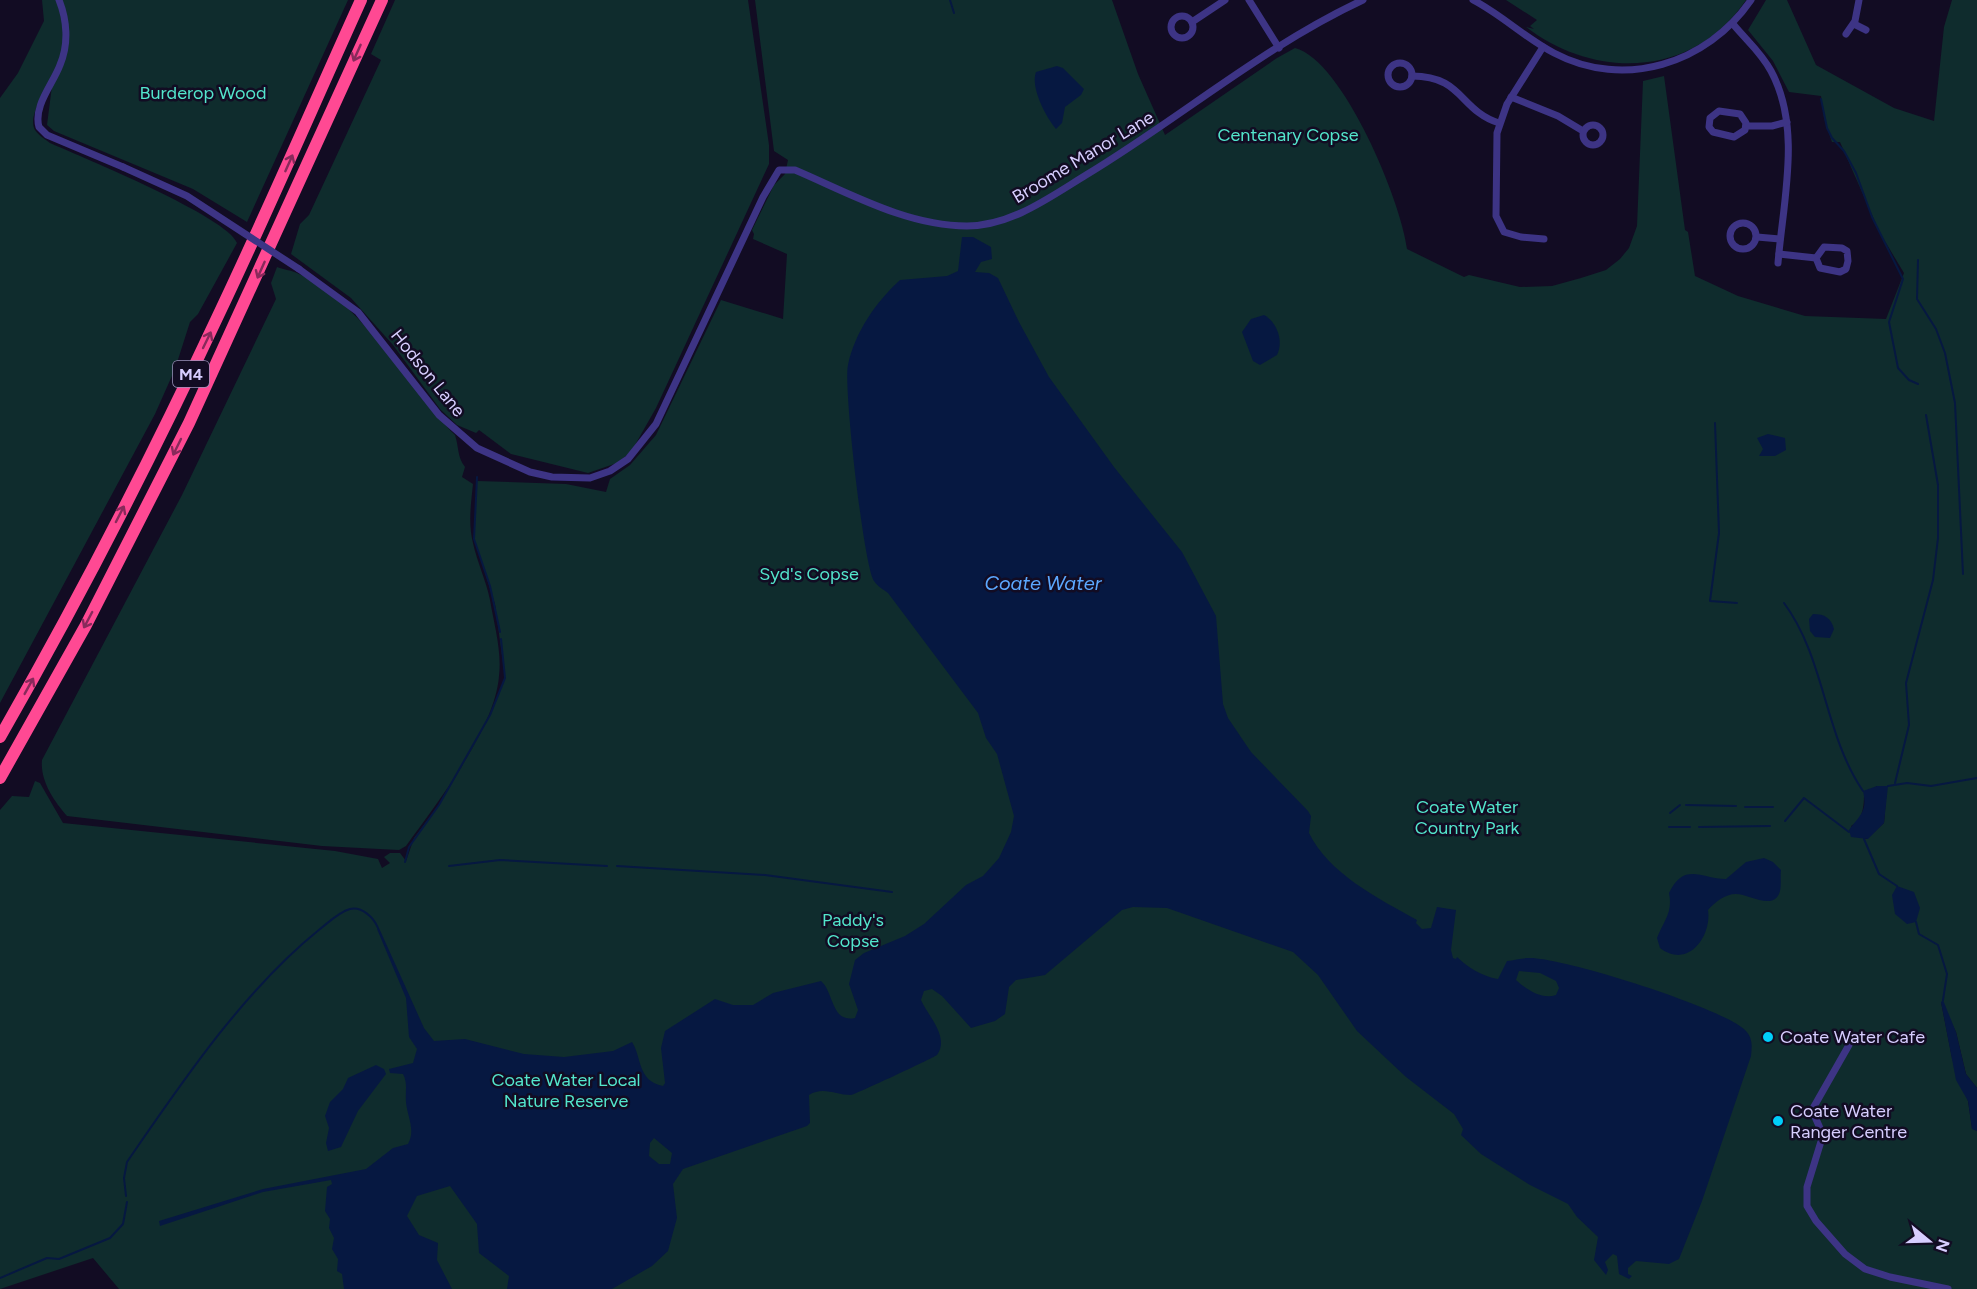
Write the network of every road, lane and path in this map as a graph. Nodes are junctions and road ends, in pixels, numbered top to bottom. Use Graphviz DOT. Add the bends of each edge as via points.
graph roads {
  1 [pos="59,0"];
  2 [pos="362,0"];
  3 [pos="382,0"];
  4 [pos="1225,0"];
  5 [pos="1249,0"];
  6 [pos="1363,0"];
  7 [pos="1473,0"];
  8 [pos="1751,0"];
  9 [pos="1859,0"];
  10 [pos="1192,22"];
  11 [pos="1733,24"];
  12 [pos="1854,24"];
  13 [pos="1866,30"];
  14 [pos="1846,34"];
  15 [pos="1543,47"];
  16 [pos="1279,48"];
  17 [pos="1412,76"];
  18 [pos="1511,97"];
  19 [pos="1787,122"];
  20 [pos="1499,123"];
  21 [pos="1746,126"];
  22 [pos="1583,131"];
  23 [pos="795,170"];
  24 [pos="1534,228"];
  25 [pos="1757,237"];
  26 [pos="1534,238"];
  27 [pos="1780,238"];
  28 [pos="1544,239"];
  29 [pos="1779,254"];
  30 [pos="1816,258"];
  31 [pos="1778,263"];
  32 [pos="0,737"];
  33 [pos="0,778"];
  34 [pos="1849,1045"];
  35 [pos="1948,1289"];
  1 -- 23 [label="street, Hodson Lane, bridge" via="65,21 65,47 39,109 39,127 48,135 187,195 299,269 358,312 439,415 477,448 530,472 590,478 620,465 636,451 651,432 770,183 779,170"];
  32 -- 2 [label="highway, M4, one-way" via="175,407"];
  3 -- 33 [label="highway, M4, one-way" via="184,433 86,625"];
  4 -- 10 [label="street"];
  5 -- 16 [label="street"];
  6 -- 16 [label="street, Broome Manor Lane"];
  7 -- 15 [label="street"];
  8 -- 11 [label="street"];
  9 -- 12 [label="street"];
  11 -- 15 [label="street" via="1691,55 1639,70 1592,67"];
  11 -- 19 [label="street" via="1758,50 1772,72"];
  12 -- 13 [label="street"];
  12 -- 14 [label="street"];
  15 -- 18 [label="street"];
  16 -- 23 [label="street, Broome Manor Lane" via="1140,142 1042,201 994,223 950,226 917,219"];
  17 -- 20 [label="street" via="1445,82 1478,114"];
  18 -- 20 [label="street"];
  18 -- 22 [label="street"];
  19 -- 21 [label="street"];
  19 -- 27 [label="street"];
  20 -- 26 [label="street" via="1498,222 1508,234"];
  21 -- 21 [label="street" via="1734,137 1715,134 1709,125 1711,116 1719,111 1740,114"];
  24 -- 26 [label="street"];
  25 -- 27 [label="street"];
  26 -- 28 [label="street"];
  27 -- 29 [label="street"];
  29 -- 30 [label="street"];
  29 -- 31 [label="street"];
  30 -- 30 [label="street" via="1824,247 1842,248 1848,254 1848,264 1840,272 1824,270"];
  34 -- 35 [label="street" via="1812,1110 1823,1135 1807,1187 1808,1211 1856,1264 1890,1277"];
}
